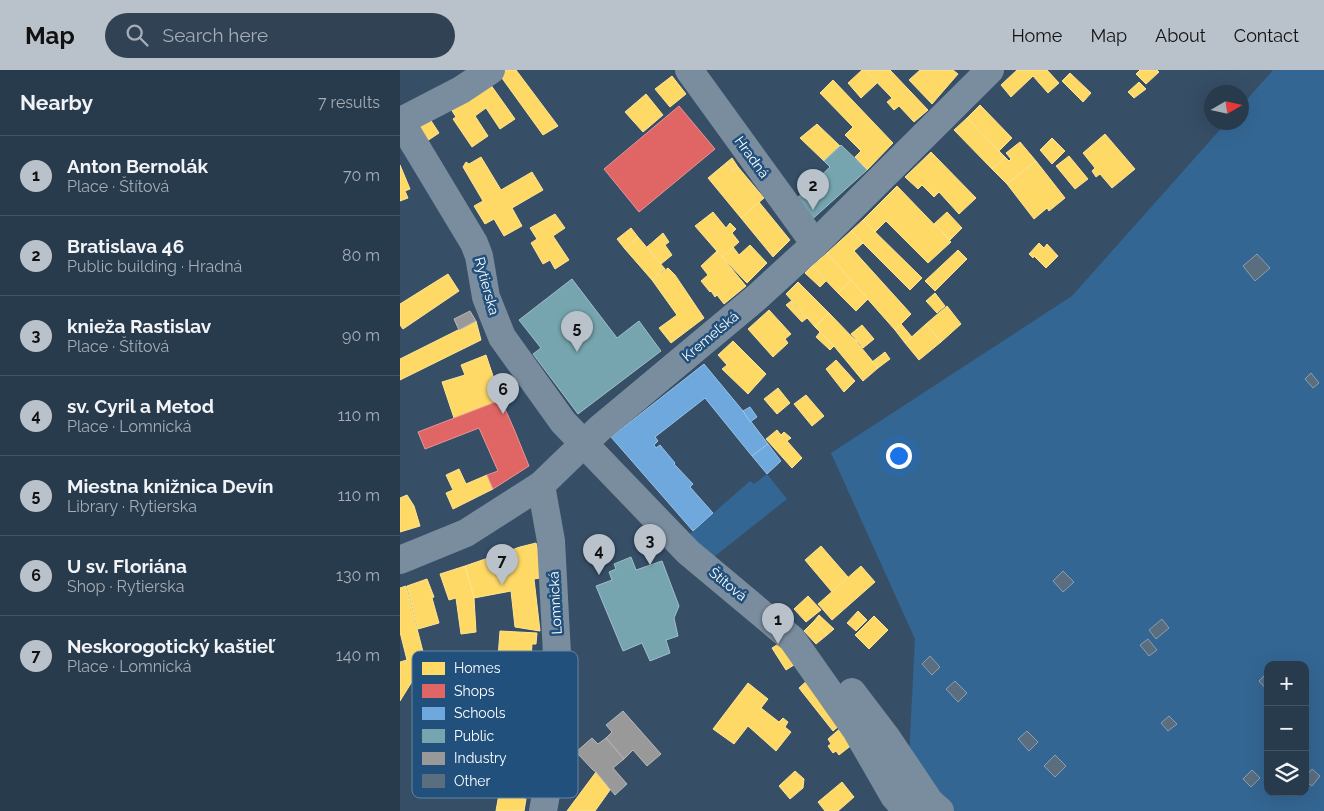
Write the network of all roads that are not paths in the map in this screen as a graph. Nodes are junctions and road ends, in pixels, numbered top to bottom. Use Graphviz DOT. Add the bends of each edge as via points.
graph roads {
  1 [pos="491,70"];
  2 [pos="689,70"];
  3 [pos="990,70"];
  4 [pos="400,121"];
  5 [pos="815,244"];
  6 [pos="585,442"];
  7 [pos="541,486"];
  8 [pos="400,560"];
  9 [pos="801,649"];
  10 [pos="557,651"];
  11 [pos="545,798"];
  12 [pos="543,811"];
  13 [pos="907,811"];
  14 [pos="940,811"];
  1 -- 4 [label="street" via="462,90"];
  2 -- 5 [label="street, Hradná"];
  3 -- 5 [label="street, Kremeľská"];
  4 -- 6 [label="street, Rytierska" via="474,243 486,297 502,337 563,422"];
  5 -- 6 [label="street, Kremeľská"];
  6 -- 7 [label="street, Kremeľská"];
  6 -- 9 [label="street, Štítová" via="688,552 770,619"];
  7 -- 8 [label="street, Kremeľská" via="466,533"];
  7 -- 10 [label="street, Lomnická" via="552,541"];
  9 -- 13 [label="street, Štítová" via="856,730 894,796"];
  9 -- 14 [label="street" via="824,658 886,738 930,802"];
  11 -- 12 [label="street, Lomnická"];
}
